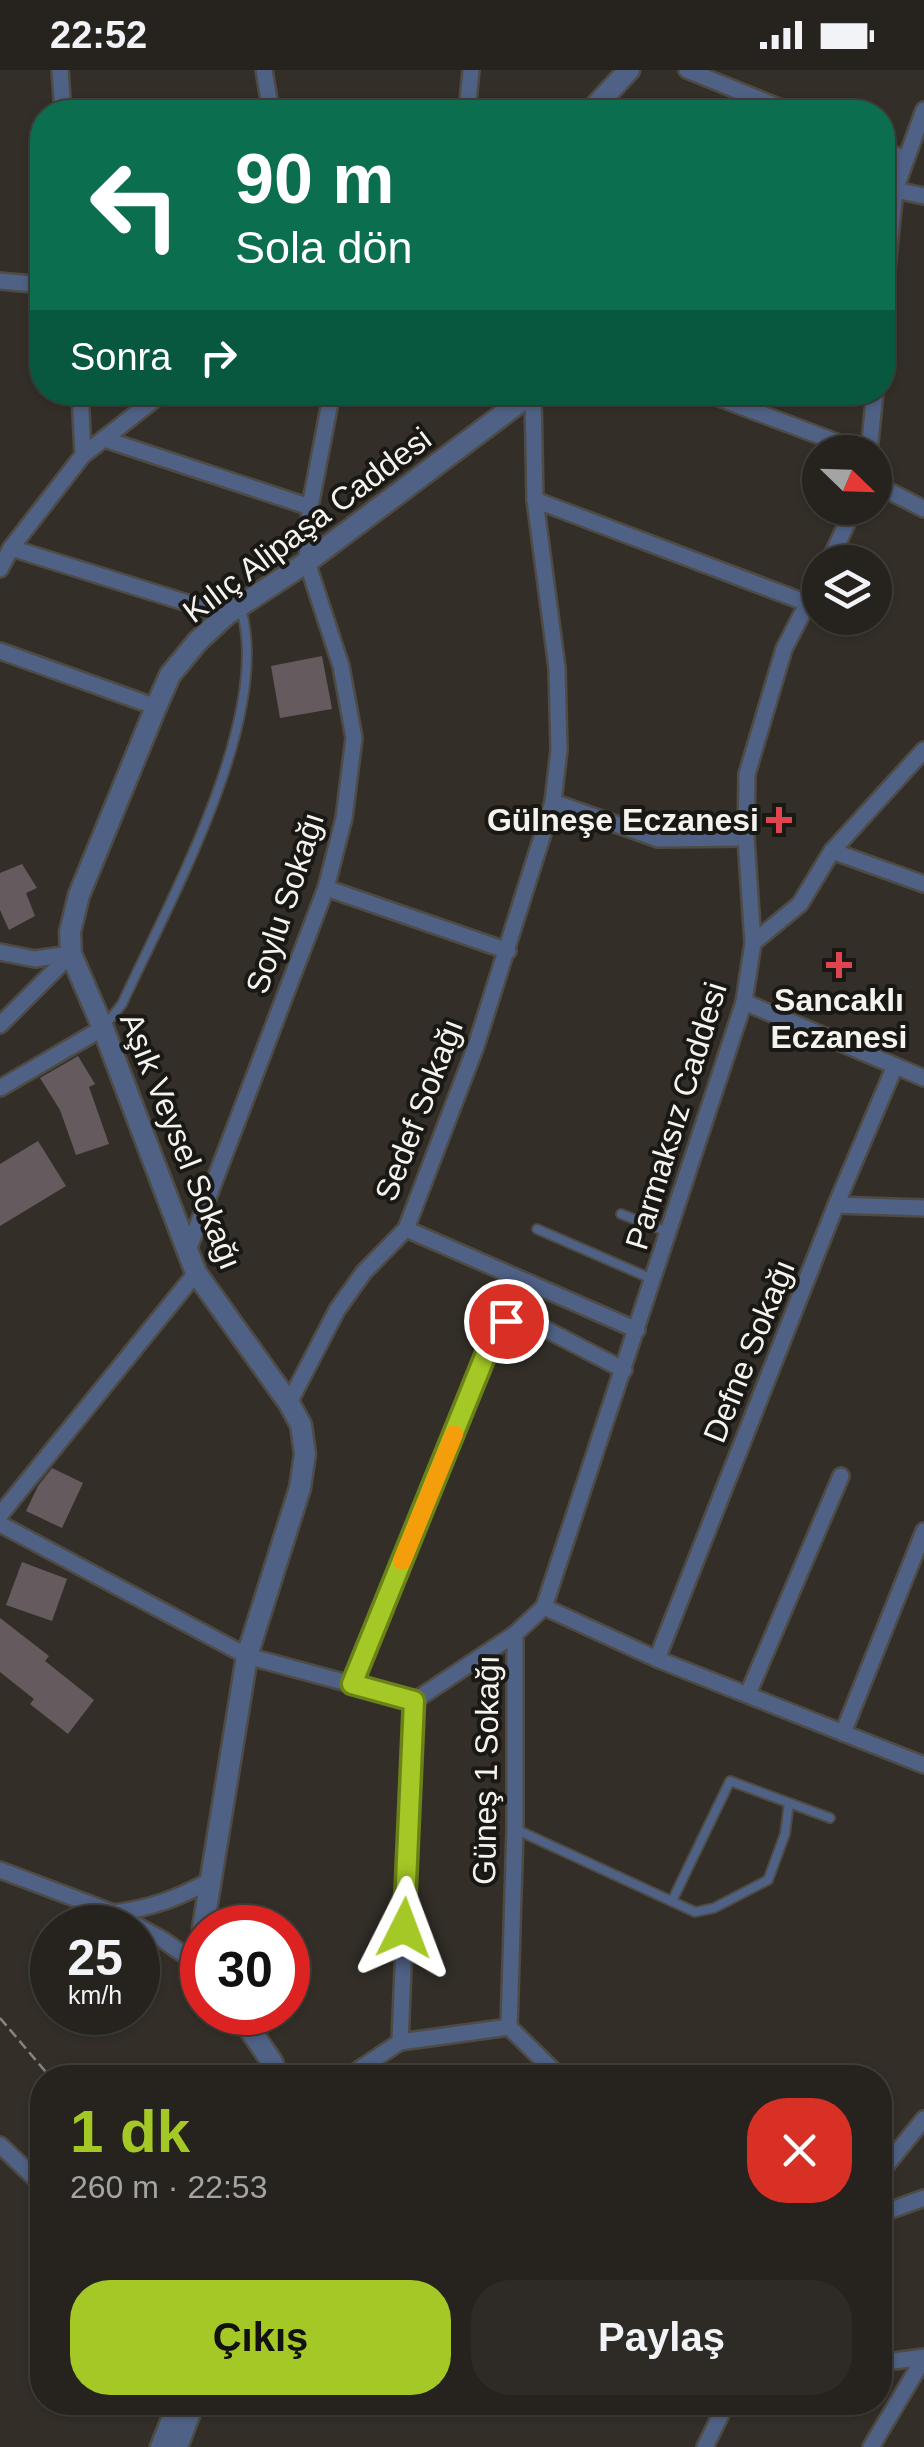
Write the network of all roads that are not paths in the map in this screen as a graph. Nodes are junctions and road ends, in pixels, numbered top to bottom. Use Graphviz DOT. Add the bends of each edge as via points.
graph roads {
  1 [pos="60,70"];
  2 [pos="264,70"];
  3 [pos="472,70"];
  4 [pos="632,70"];
  5 [pos="686,70"];
  6 [pos="62,100"];
  7 [pos="269,100"];
  8 [pos="468,100"];
  9 [pos="602,100"];
  10 [pos="616,100"];
  11 [pos="761,100"];
  12 [pos="924,110"];
  13 [pos="895,155"];
  14 [pos="906,159"];
  15 [pos="895,190"];
  16 [pos="924,196"];
  17 [pos="0,281"];
  18 [pos="30,284"];
  19 [pos="81,405"];
  20 [pos="147,405"];
  21 [pos="330,405"];
  22 [pos="518,405"];
  23 [pos="533,405"];
  24 [pos="738,405"];
  25 [pos="873,405"];
  26 [pos="820,435"];
  27 [pos="869,435"];
  28 [pos="104,439"];
  29 [pos="83,455"];
  30 [pos="892,493"];
  31 [pos="535,500"];
  32 [pos="310,508"];
  33 [pos="924,509"];
  34 [pos="11,548"];
  35 [pos="307,562"];
  36 [pos="0,569"];
  37 [pos="802,602"];
  38 [pos="233,610"];
  39 [pos="802,614"];
  40 [pos="0,651"];
  41 [pos="156,707"];
  42 [pos="924,750"];
  43 [pos="554,802"];
  44 [pos="746,838"];
  45 [pos="832,851"];
  46 [pos="924,884"];
  47 [pos="326,888"];
  48 [pos="753,943"];
  49 [pos="508,951"];
  50 [pos="0,952"];
  51 [pos="71,954"];
  52 [pos="744,1002"];
  53 [pos="0,1025"];
  54 [pos="104,1028"];
  55 [pos="895,1066"];
  56 [pos="924,1078"];
  57 [pos="0,1088"];
  58 [pos="836,1205"];
  59 [pos="924,1208"];
  60 [pos="621,1214"];
  61 [pos="536,1229"];
  62 [pos="406,1230"];
  63 [pos="669,1232"];
  64 [pos="187,1253"];
  65 [pos="196,1273"];
  66 [pos="654,1280"];
  67 [pos="637,1330"];
  68 [pos="624,1370"];
  69 [pos="289,1403"];
  70 [pos="840,1476"];
  71 [pos="0,1515"];
  72 [pos="0,1524"];
  73 [pos="924,1532"];
  74 [pos="544,1606"];
  75 [pos="515,1634"];
  76 [pos="247,1656"];
  77 [pos="657,1658"];
  78 [pos="352,1684"];
  79 [pos="748,1694"];
  80 [pos="414,1701"];
  81 [pos="843,1733"];
  82 [pos="924,1765"];
  83 [pos="789,1803"];
  84 [pos="830,1818"];
  85 [pos="514,1830"];
  86 [pos="3,1875"];
  87 [pos="211,1880"];
  88 [pos="672,1901"];
  89 [pos="91,1905"];
  90 [pos="159,1905"];
  91 [pos="207,1905"];
  92 [pos="509,2027"];
  93 [pos="254,2035"];
  94 [pos="400,2042"];
  95 [pos="273,2065"];
  96 [pos="366,2065"];
  97 [pos="548,2065"];
  98 [pos="924,2119"];
  99 [pos="0,2146"];
  100 [pos="892,2158"];
  101 [pos="30,2173"];
  102 [pos="924,2198"];
  103 [pos="892,2210"];
  104 [pos="924,2358"];
  105 [pos="892,2362"];
  106 [pos="892,2412"];
  107 [pos="174,2415"];
  108 [pos="189,2415"];
  109 [pos="721,2415"];
  110 [pos="890,2415"];
  111 [pos="161,2447"];
  112 [pos="177,2447"];
  113 [pos="705,2447"];
  114 [pos="871,2447"];
  1 -- 6 [label="street"];
  2 -- 7 [label="street"];
  3 -- 8 [label="street"];
  4 -- 9 [label="street"];
  4 -- 10 [label="street"];
  5 -- 11 [label="street"];
  12 -- 14 [label="street"];
  13 -- 14 [label="street"];
  14 -- 15 [label="street"];
  15 -- 16 [label="street"];
  17 -- 18 [label="street"];
  19 -- 29 [label="street"];
  20 -- 28 [label="street"];
  21 -- 32 [label="street"];
  22 -- 35 [label="street, Kılıç Alipaşa Caddesi"];
  23 -- 31 [label="street, Sedef Sokağı"];
  24 -- 26 [label="street"];
  25 -- 27 [label="street"];
  28 -- 29 [label="street"];
  28 -- 32 [label="street"];
  29 -- 34 [label="street"];
  30 -- 33 [label="street"];
  31 -- 37 [label="street"];
  31 -- 43 [label="street, Sedef Sokağı" via="557,668"];
  32 -- 35 [label="street"];
  34 -- 36 [label="street"];
  34 -- 38 [label="street"];
  35 -- 38 [label="street, Kılıç Alipaşa Caddesi"];
  35 -- 47 [label="street, Soylu Sokağı" via="341,666 354,738"];
  38 -- 41 [label="street, Kılıç Alipaşa Caddesi" via="170,676"];
  38 -- 54 [label="lane" via="248,632 235,739 214,803 122,1004"];
  39 -- 44 [label="street, Parmaksız Caddesi" via="784,649 747,774"];
  40 -- 41 [label="street"];
  41 -- 51 [label="street, Kılıç Alipaşa Caddesi" via="80,895"];
  42 -- 45 [label="street"];
  43 -- 44 [label="street" via="658,838"];
  43 -- 49 [label="street, Sedef Sokağı"];
  44 -- 48 [label="street, Parmaksız Caddesi"];
  45 -- 46 [label="street"];
  45 -- 48 [label="street" via="800,904"];
  47 -- 49 [label="street"];
  47 -- 64 [label="street, Soylu Sokağı"];
  48 -- 52 [label="street, Parmaksız Caddesi"];
  49 -- 62 [label="street, Sedef Sokağı"];
  50 -- 51 [label="street" via="35,959"];
  51 -- 53 [label="street"];
  51 -- 54 [label="street, Aşık Veysel Sokağı"];
  52 -- 55 [label="street"];
  52 -- 63 [label="street, Parmaksız Caddesi"];
  54 -- 57 [label="street"];
  54 -- 64 [label="street, Aşık Veysel Sokağı"];
  55 -- 56 [label="street"];
  55 -- 58 [label="street, Defne Sokağı"];
  58 -- 59 [label="street"];
  58 -- 77 [label="street, Defne Sokağı"];
  60 -- 63 [label="lane"];
  61 -- 66 [label="lane"];
  62 -- 67 [label="street"];
  62 -- 69 [label="street, Sedef Sokağı" via="338,1310"];
  63 -- 66 [label="street, Parmaksız Caddesi"];
  64 -- 65 [label="street, Aşık Veysel Sokağı"];
  65 -- 69 [label="street, Aşık Veysel Sokağı"];
  65 -- 71 [label="street"];
  66 -- 67 [label="street, Parmaksız Caddesi"];
  67 -- 68 [label="street, Parmaksız Caddesi"];
  68 -- 74 [label="street, Parmaksız Caddesi"];
  68 -- 78 [label="street" via="524,1318 496,1329"];
  69 -- 76 [label="street" via="305,1454 300,1488"];
  70 -- 79 [label="street"];
  72 -- 76 [label="street"];
  73 -- 81 [label="street"];
  74 -- 75 [label="street"];
  74 -- 77 [label="street"];
  75 -- 80 [label="street"];
  75 -- 85 [label="street, Güneş 1 Sokağı"];
  76 -- 78 [label="street"];
  76 -- 87 [label="street"];
  77 -- 79 [label="street"];
  78 -- 80 [label="street"];
  79 -- 81 [label="street"];
  80 -- 94 [label="street"];
  81 -- 82 [label="street"];
  83 -- 84 [label="lane"];
  83 -- 88 [label="lane" via="768,1880 714,1908 695,1912"];
  83 -- 88 [label="lane" via="730,1781"];
  85 -- 88 [label="lane"];
  85 -- 92 [label="street, Güneş 1 Sokağı"];
  86 -- 89 [label="street"];
  87 -- 90 [label="street"];
  87 -- 91 [label="street"];
  92 -- 94 [label="street"];
  92 -- 97 [label="street"];
  93 -- 95 [label="street"];
  94 -- 96 [label="street"];
  98 -- 100 [label="street"];
  99 -- 101 [label="street"];
  102 -- 103 [label="street"];
  104 -- 105 [label="street"];
  104 -- 106 [label="street"];
  107 -- 111 [label="street"];
  108 -- 112 [label="street"];
  109 -- 113 [label="street"];
  110 -- 114 [label="street"];
}
